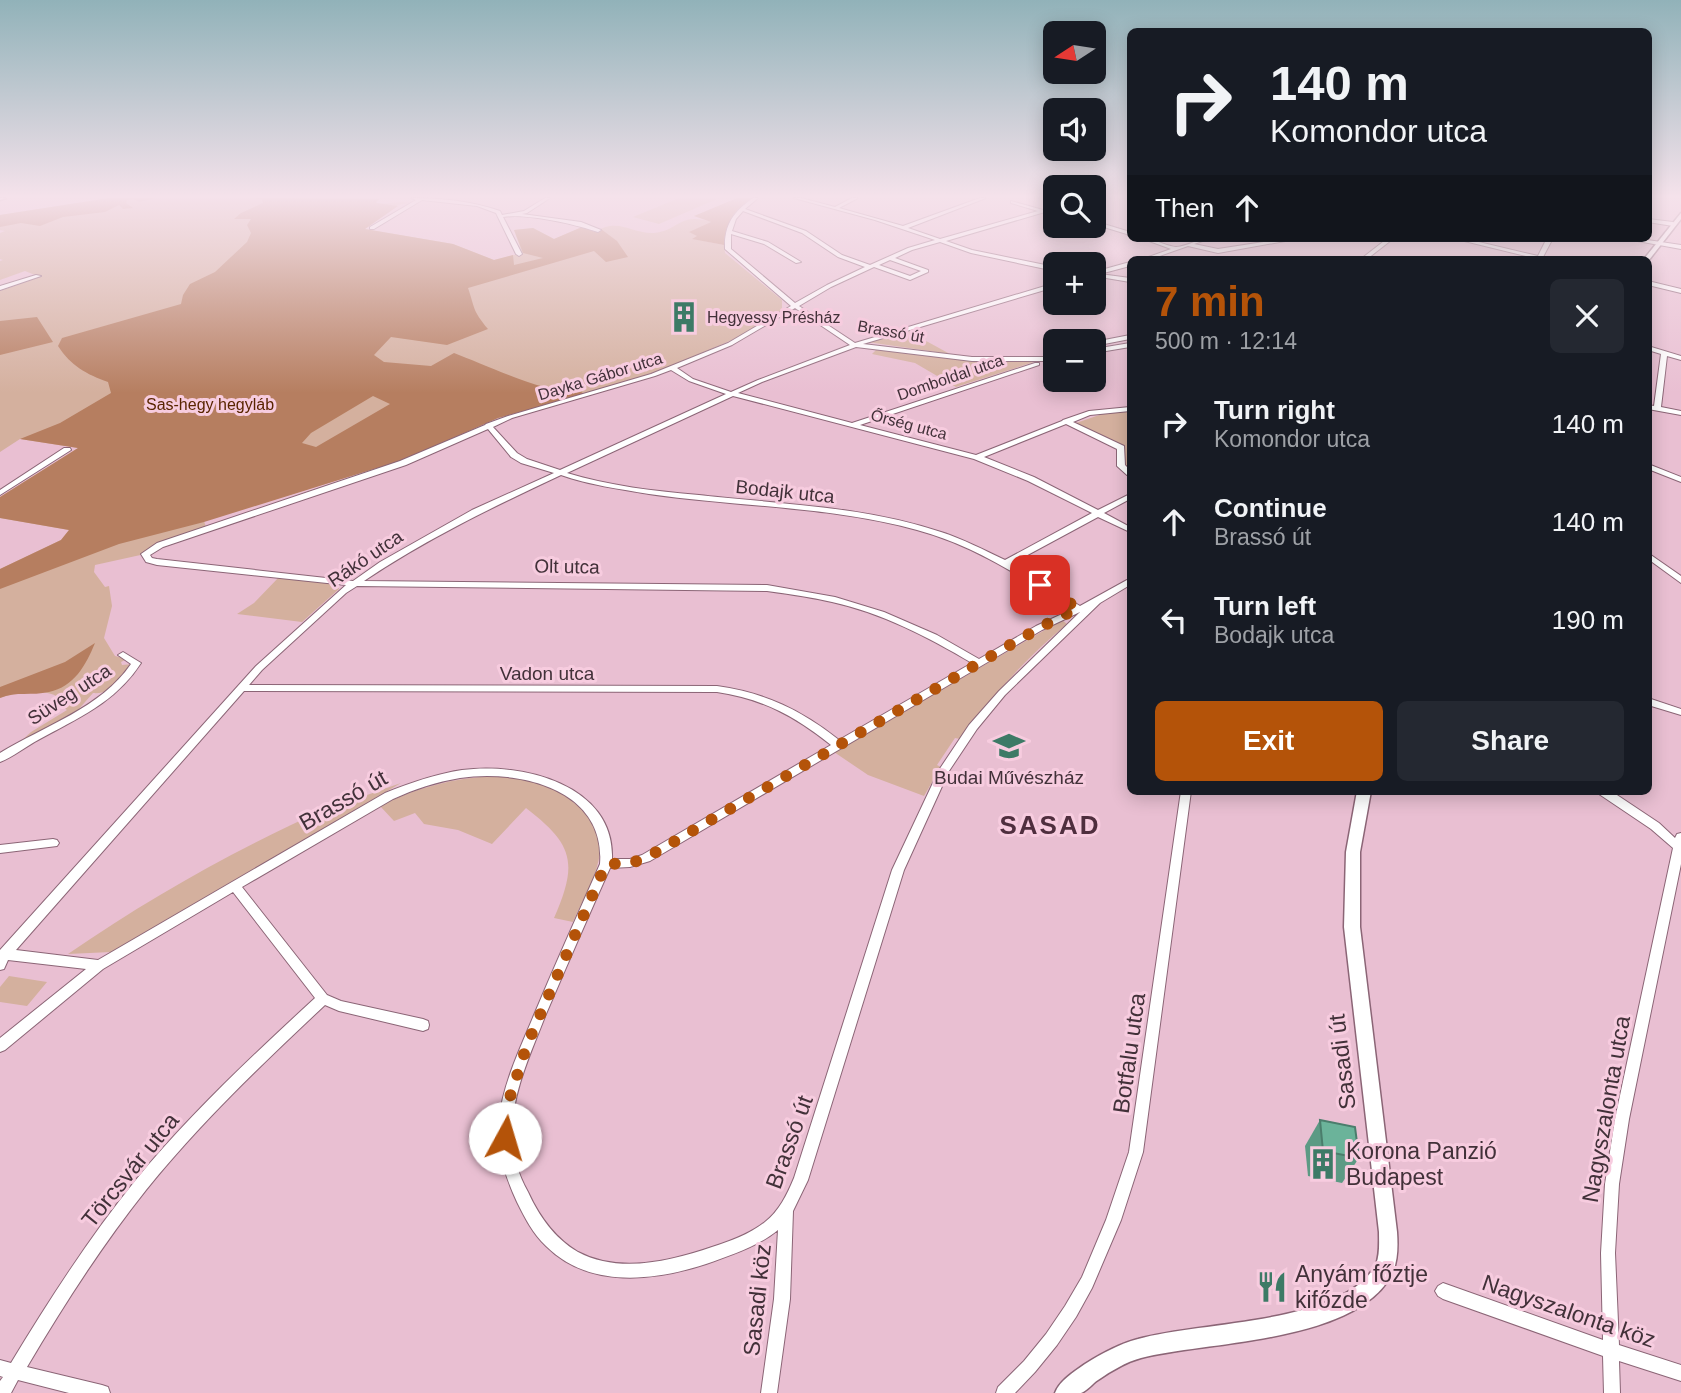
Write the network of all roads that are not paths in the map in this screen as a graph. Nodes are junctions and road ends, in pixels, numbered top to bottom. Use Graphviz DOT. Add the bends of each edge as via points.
graph roads {
  1 [pos="743,263"];
  2 [pos="862,263"];
  3 [pos="878,263"];
  4 [pos="903,263"];
  5 [pos="1026,263"];
  6 [pos="1127,265"];
  7 [pos="871,266"];
  8 [pos="1043,267"];
  9 [pos="1106,271"];
  10 [pos="38,276"];
  11 [pos="1106,277"];
  12 [pos="1127,280"];
  13 [pos="1652,284"];
  14 [pos="0,288"];
  15 [pos="1043,289"];
  16 [pos="1681,291"];
  17 [pos="795,307"];
  18 [pos="1127,338"];
  19 [pos="1106,342"];
  20 [pos="854,345"];
  21 [pos="1127,346"];
  22 [pos="1106,349"];
  23 [pos="1652,349"];
  24 [pos="1664,353"];
  25 [pos="1681,358"];
  26 [pos="1043,359"];
  27 [pos="1043,362"];
  28 [pos="673,368"];
  29 [pos="731,393"];
  30 [pos="1652,407"];
  31 [pos="1657,408"];
  32 [pos="1127,409"];
  33 [pos="1681,413"];
  34 [pos="1065,421"];
  35 [pos="488,425"];
  36 [pos="855,425"];
  37 [pos="67,450"];
  38 [pos="977,457"];
  39 [pos="1652,468"];
  40 [pos="1127,471"];
  41 [pos="560,473"];
  42 [pos="1681,480"];
  43 [pos="0,493"];
  44 [pos="1127,498"];
  45 [pos="1100,513"];
  46 [pos="1127,528"];
  47 [pos="145,554"];
  48 [pos="1652,558"];
  49 [pos="1004,564"];
  50 [pos="1681,580"];
  51 [pos="356,582"];
  52 [pos="1127,584"];
  53 [pos="1097,601"];
  54 [pos="1078,608"];
  55 [pos="123,655"];
  56 [pos="978,663"];
  57 [pos="241,688"];
  58 [pos="1652,702"];
  59 [pos="1681,712"];
  60 [pos="838,745"];
  61 [pos="0,758"];
  62 [pos="1185,795"];
  63 [pos="1363,795"];
  64 [pos="1609,795"];
  65 [pos="53,843"];
  66 [pos="1680,844"];
  67 [pos="0,849"];
  68 [pos="606,864"];
  69 [pos="235,886"];
  70 [pos="2,957"];
  71 [pos="99,965"];
  72 [pos="323,999"];
  73 [pos="424,1025"];
  74 [pos="0,1046"];
  75 [pos="786,1210"];
  76 [pos="1443,1292"];
  77 [pos="1611,1351"];
  78 [pos="7,1370"];
  79 [pos="1681,1373"];
  80 [pos="2,1393"];
  81 [pos="102,1393"];
  82 [pos="769,1393"];
  83 [pos="1004,1393"];
  84 [pos="1065,1393"];
  85 [pos="1612,1393"];
  1 -- 17 [label="street, Brassó út"];
  2 -- 7 [label="street"];
  3 -- 7 [label="street, Dayka Gábor utca"];
  4 -- 7 [label="street" via="926,271 910,278"];
  5 -- 8 [label="street"];
  6 -- 9 [label="street"];
  7 -- 17 [label="street, Dayka Gábor utca"];
  10 -- 14 [label="street"];
  11 -- 12 [label="street"];
  13 -- 16 [label="street"];
  15 -- 20 [label="street, Rákó utca"];
  17 -- 20 [label="street, Brassó út"];
  17 -- 28 [label="street, Dayka Gábor utca" via="730,344"];
  18 -- 19 [label="street"];
  20 -- 26 [label="street, Brassó út" via="972,359"];
  20 -- 29 [label="street, Rákó utca"];
  21 -- 22 [label="street"];
  23 -- 24 [label="street"];
  24 -- 25 [label="street"];
  24 -- 31 [label="street"];
  27 -- 36 [label="street, Domboldal utca"];
  28 -- 29 [label="street, Őrség utca" via="691,380"];
  28 -- 35 [label="street, Dayka Gábor utca"];
  29 -- 36 [label="street, Őrség utca"];
  29 -- 41 [label="street, Rákó utca"];
  30 -- 31 [label="street"];
  31 -- 33 [label="street"];
  32 -- 34 [label="street" via="1098,411"];
  34 -- 38 [label="street"];
  34 -- 40 [label="street" via="1121,448 1121,466"];
  35 -- 41 [label="street, Bodajk utca" via="514,455"];
  35 -- 47 [label="street, Dayka Gábor utca" via="403,463"];
  36 -- 38 [label="street, Őrség utca"];
  37 -- 43 [label="street"];
  38 -- 45 [label="street, Őrség utca"];
  39 -- 42 [label="street"];
  41 -- 49 [label="street, Bodajk utca" via="645,491 899,523 953,539"];
  41 -- 51 [label="street, Rákó utca" via="475,512"];
  44 -- 45 [label="street"];
  45 -- 46 [label="street, Őrség utca"];
  45 -- 49 [label="street"];
  47 -- 51 [label="street, Olt utca" via="157,562"];
  48 -- 50 [label="street"];
  49 -- 54 [label="street, Bodajk utca"];
  51 -- 56 [label="street, Olt utca" via="792,591 891,618"];
  51 -- 57 [label="street, Rákó utca" via="280,647"];
  52 -- 53 [label="street, Brassó út"];
  53 -- 54 [label="street, Brassó út"];
  53 -- 75 [label="street, Brassó út" via="1002,693 944,770 898,870 814,1141"];
  54 -- 56 [label="street, Brassó út"];
  55 -- 61 [label="street, Süveg utca" via="136,663 119,685"];
  56 -- 60 [label="street, Brassó út"];
  57 -- 60 [label="street, Vadon utca" via="717,689 762,698 792,711"];
  57 -- 70 [label="street, Rákó utca"];
  58 -- 59 [label="street"];
  60 -- 68 [label="street, Brassó út" via="646,858"];
  62 -- 83 [label="street, Botfalu utca" via="1136,1152 1119,1208 1074,1310 1043,1353"];
  63 -- 84 [label="street, Sasadi út" via="1353,852 1352,927 1388,1232 1385,1267 1375,1283 1341,1308 1293,1322 1137,1349 1105,1363"];
  64 -- 66 [label="street"];
  65 -- 67 [label="street"];
  66 -- 77 [label="street, Nagyszalonta utca" via="1612,1184 1608,1253"];
  68 -- 69 [label="street, Brassó út" via="602,830 573,796 543,779 482,772 403,789"];
  68 -- 75 [label="street, Brassó út" via="527,1045 509,1100 507,1159 526,1207 535,1223 567,1255 608,1271 638,1272 698,1260 758,1236"];
  69 -- 71 [label="street, Brassó út"];
  69 -- 72 [label="street"];
  70 -- 71 [label="street"];
  71 -- 74 [label="street, Brassó út"];
  72 -- 73 [label="street"];
  72 -- 78 [label="street, Törcsvár utca" via="265,1052 144,1182"];
  75 -- 82 [label="street, Sasadi köz" via="782,1299"];
  76 -- 77 [label="street, Nagyszalonta köz"];
  77 -- 79 [label="street, Nagyszalonta köz"];
  77 -- 85 [label="street, Nagyszalonta utca"];
  78 -- 80 [label="street, Törcsvár utca"];
  78 -- 81 [label="street"];
}
